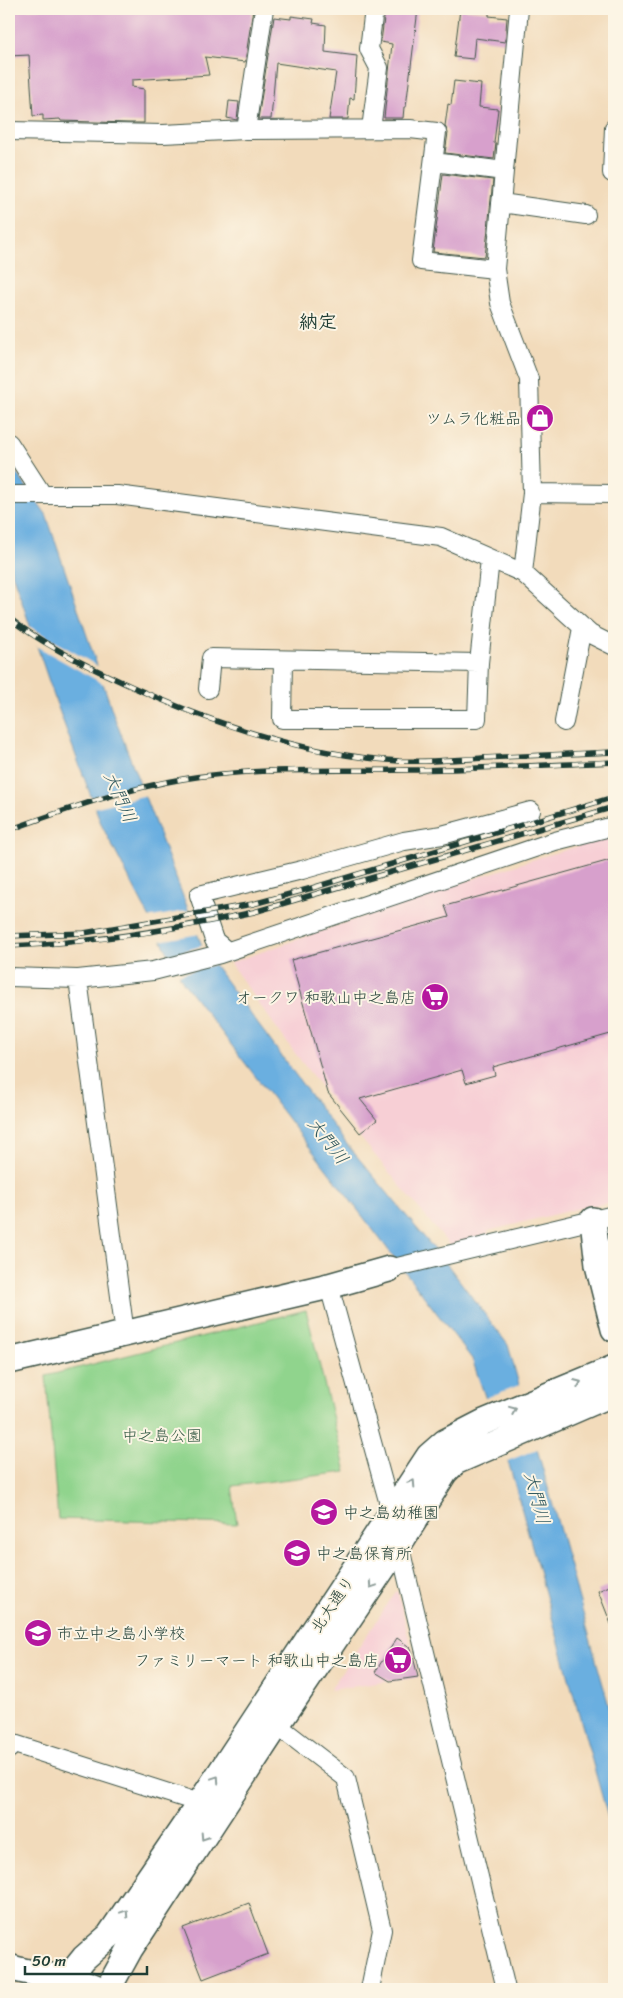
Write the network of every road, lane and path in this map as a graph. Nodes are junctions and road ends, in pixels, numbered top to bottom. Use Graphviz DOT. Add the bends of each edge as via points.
graph roads {
  1 [pos="264,9"];
  2 [pos="374,9"];
  3 [pos="519,9"];
  4 [pos="614,128"];
  5 [pos="371,129"];
  6 [pos="246,130"];
  7 [pos="9,131"];
  8 [pos="434,162"];
  9 [pos="504,171"];
  10 [pos="614,173"];
  11 [pos="501,203"];
  12 [pos="586,215"];
  13 [pos="495,269"];
  14 [pos="9,443"];
  15 [pos="532,493"];
  16 [pos="37,494"];
  17 [pos="614,494"];
  18 [pos="9,495"];
  19 [pos="490,558"];
  20 [pos="523,572"];
  21 [pos="582,628"];
  22 [pos="614,646"];
  23 [pos="283,660"];
  24 [pos="479,663"];
  25 [pos="208,689"];
  26 [pos="562,717"];
  27 [pos="530,811"];
  28 [pos="614,826"];
  29 [pos="224,952"];
  30 [pos="9,977"];
  31 [pos="78,979"];
  32 [pos="604,1218"];
  33 [pos="389,1269"];
  34 [pos="329,1286"];
  35 [pos="614,1330"];
  36 [pos="125,1334"];
  37 [pos="9,1361"];
  38 [pos="614,1368"];
  39 [pos="614,1393"];
  40 [pos="544,1410"];
  41 [pos="392,1515"];
  42 [pos="398,1546"];
  43 [pos="277,1725"];
  44 [pos="9,1749"];
  45 [pos="200,1803"];
  46 [pos="109,1936"];
  47 [pos="130,1949"];
  48 [pos="84,1958"];
  49 [pos="15,1969"];
  50 [pos="56,1986"];
  51 [pos="101,1989"];
  52 [pos="128,1989"];
  53 [pos="370,1989"];
  54 [pos="506,1989"];
  1 -- 6 [label="street"];
  2 -- 5 [label="street" via="369,50 379,68"];
  3 -- 9 [label="street"];
  4 -- 10 [label="street"];
  5 -- 6 [label="street"];
  5 -- 8 [label="street" via="437,132"];
  6 -- 7 [label="street" via="163,134"];
  8 -- 9 [label="street"];
  8 -- 13 [label="street" via="421,261"];
  9 -- 11 [label="street"];
  11 -- 12 [label="street"];
  11 -- 13 [label="street"];
  13 -- 15 [label="street" via="500,303 529,379"];
  14 -- 16 [label="street"];
  15 -- 17 [label="street"];
  15 -- 20 [label="street"];
  16 -- 18 [label="street"];
  16 -- 19 [label="street" via="117,495 441,537"];
  19 -- 20 [label="street"];
  19 -- 24 [label="street"];
  20 -- 21 [label="street"];
  21 -- 22 [label="street"];
  21 -- 26 [label="street"];
  23 -- 24 [label="street"];
  23 -- 24 [label="street" via="282,719 477,718"];
  23 -- 25 [label="street" via="211,658"];
  27 -- 29 [label="street" via="199,896 214,940"];
  28 -- 29 [label="street" via="555,841"];
  29 -- 31 [label="street" via="153,971"];
  30 -- 31 [label="street"];
  31 -- 36 [label="street"];
  32 -- 33 [label="street"];
  32 -- 35 [label="street" via="598,1265"];
  33 -- 34 [label="street"];
  34 -- 36 [label="street"];
  34 -- 41 [label="street"];
  36 -- 37 [label="street"];
  40 -- 38 [label="street, 北大通り, one-way"];
  39 -- 40 [label="street, 北大通り"];
  41 -- 40 [label="street, 北大通り, one-way" via="429,1456 445,1442 484,1422"];
  40 -- 42 [label="street, 北大通り" via="491,1446 455,1462 445,1472"];
  41 -- 42 [label="street"];
  45 -- 41 [label="street, 北大通り, one-way"];
  42 -- 43 [label="street, 北大通り, one-way"];
  42 -- 54 [label="street"];
  43 -- 47 [label="street, 北大通り, one-way"];
  43 -- 53 [label="street" via="346,1778 382,1930"];
  44 -- 45 [label="street" via="11,1743"];
  46 -- 45 [label="street, 北大通り, one-way"];
  46 -- 48 [label="street, 北大通り"];
  46 -- 51 [label="street" via="100,1958 96,1983"];
  47 -- 51 [label="street, 北大通り"];
  47 -- 52 [label="street" via="123,1978"];
  48 -- 49 [label="street" via="55,1972"];
  48 -- 50 [label="street, 北大通り"];
  49 -- 50 [label="street"];
  50 -- 51 [label="street"];
}
